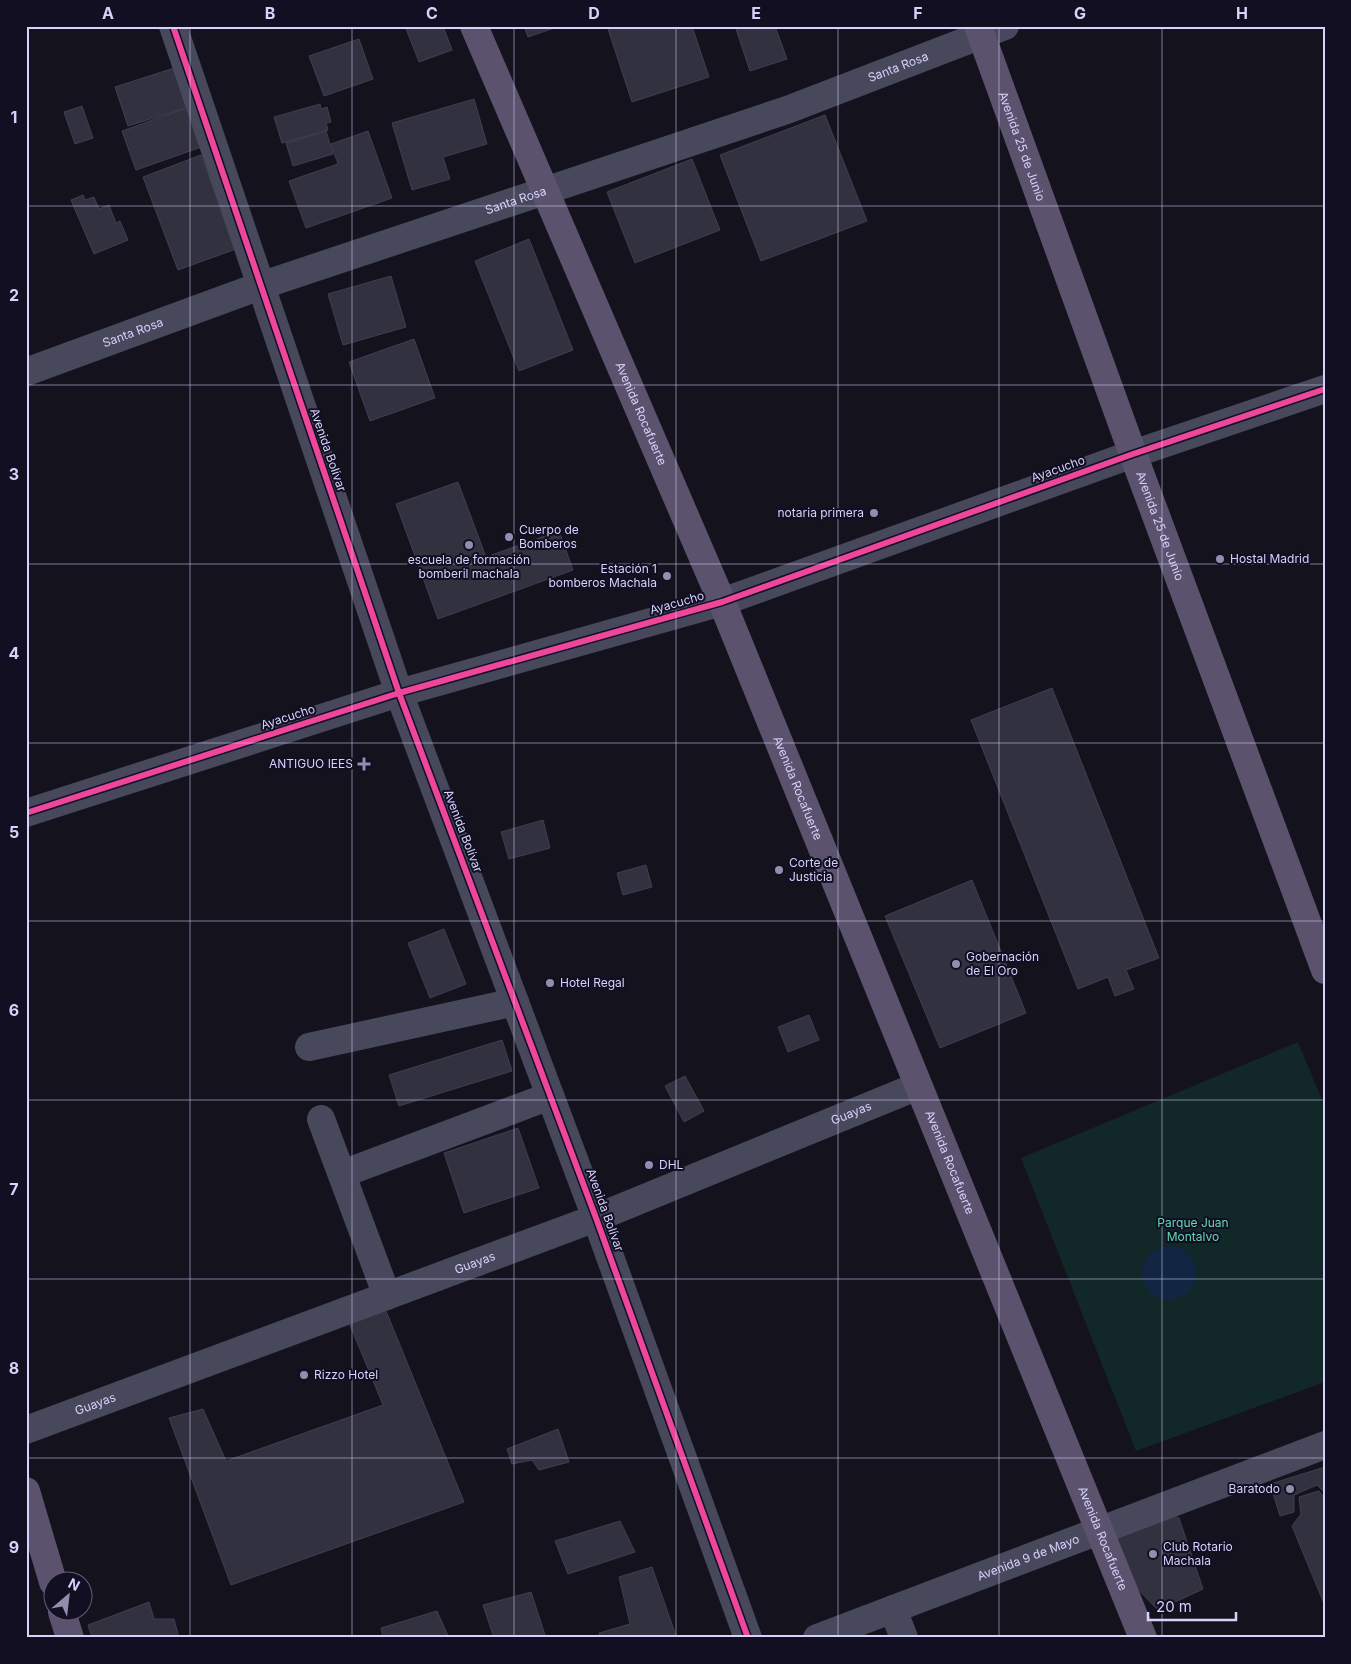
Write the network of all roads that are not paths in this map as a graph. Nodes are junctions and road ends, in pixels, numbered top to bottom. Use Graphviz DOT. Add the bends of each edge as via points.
graph roads {
  1 [pos="172,26"];
  2 [pos="474,26"];
  3 [pos="988,29"];
  4 [pos="543,190"];
  5 [pos="260,286"];
  6 [pos="26,372"];
  7 [pos="1325,389"];
  8 [pos="1133,454"];
  9 [pos="722,602"];
  10 [pos="399,693"];
  11 [pos="26,813"];
  12 [pos="1319,937"];
  13 [pos="1325,970"];
  14 [pos="515,1002"];
  15 [pos="309,1048"];
  16 [pos="918,1086"];
  17 [pos="550,1096"];
  18 [pos="321,1119"];
  19 [pos="342,1174"];
  20 [pos="596,1218"];
  21 [pos="387,1296"];
  22 [pos="26,1430"];
  23 [pos="1325,1445"];
  24 [pos="26,1491"];
  25 [pos="1099,1530"];
  26 [pos="50,1572"];
  27 [pos="892,1609"];
  28 [pos="65,1622"];
  29 [pos="70,1638"];
  30 [pos="748,1638"];
  31 [pos="817,1638"];
  32 [pos="904,1638"];
  33 [pos="1143,1638"];
  1 -- 5 [label="street, Avenida Bolívar"];
  2 -- 4 [label="main road, Avenida Rocafuerte"];
  3 -- 4 [label="street, Santa Rosa" via="787,110"];
  3 -- 8 [label="main road, Avenida 25 de Junio"];
  4 -- 5 [label="street, Santa Rosa"];
  4 -- 9 [label="main road, Avenida Rocafuerte"];
  5 -- 6 [label="street, Santa Rosa"];
  5 -- 10 [label="street, Avenida Bolívar"];
  7 -- 8 [label="street, Ayacucho"];
  8 -- 9 [label="street, Ayacucho"];
  8 -- 12 [label="main road, Avenida 25 de Junio"];
  9 -- 10 [label="street, Ayacucho"];
  9 -- 16 [label="main road, Avenida Rocafuerte"];
  10 -- 11 [label="street, Ayacucho"];
  10 -- 14 [label="street, Avenida Bolívar"];
  12 -- 13 [label="main road, Avenida 25 de Junio"];
  14 -- 15 [label="street"];
  14 -- 17 [label="street, Avenida Bolívar"];
  16 -- 20 [label="street, Guayas"];
  16 -- 25 [label="main road, Avenida Rocafuerte"];
  17 -- 19 [label="street"];
  17 -- 20 [label="street, Avenida Bolívar"];
  18 -- 19 [label="street"];
  19 -- 21 [label="street"];
  20 -- 21 [label="street, Guayas"];
  20 -- 30 [label="street, Avenida Bolívar"];
  21 -- 22 [label="street, Guayas"];
  23 -- 25 [label="street, Avenida 9 de Mayo"];
  24 -- 26 [label="main road"];
  25 -- 27 [label="street, Avenida 9 de Mayo"];
  25 -- 33 [label="main road, Avenida Rocafuerte"];
  27 -- 31 [label="street, Avenida 9 de Mayo"];
  27 -- 32 [label="street"];
  28 -- 29 [label="main road"];
}
